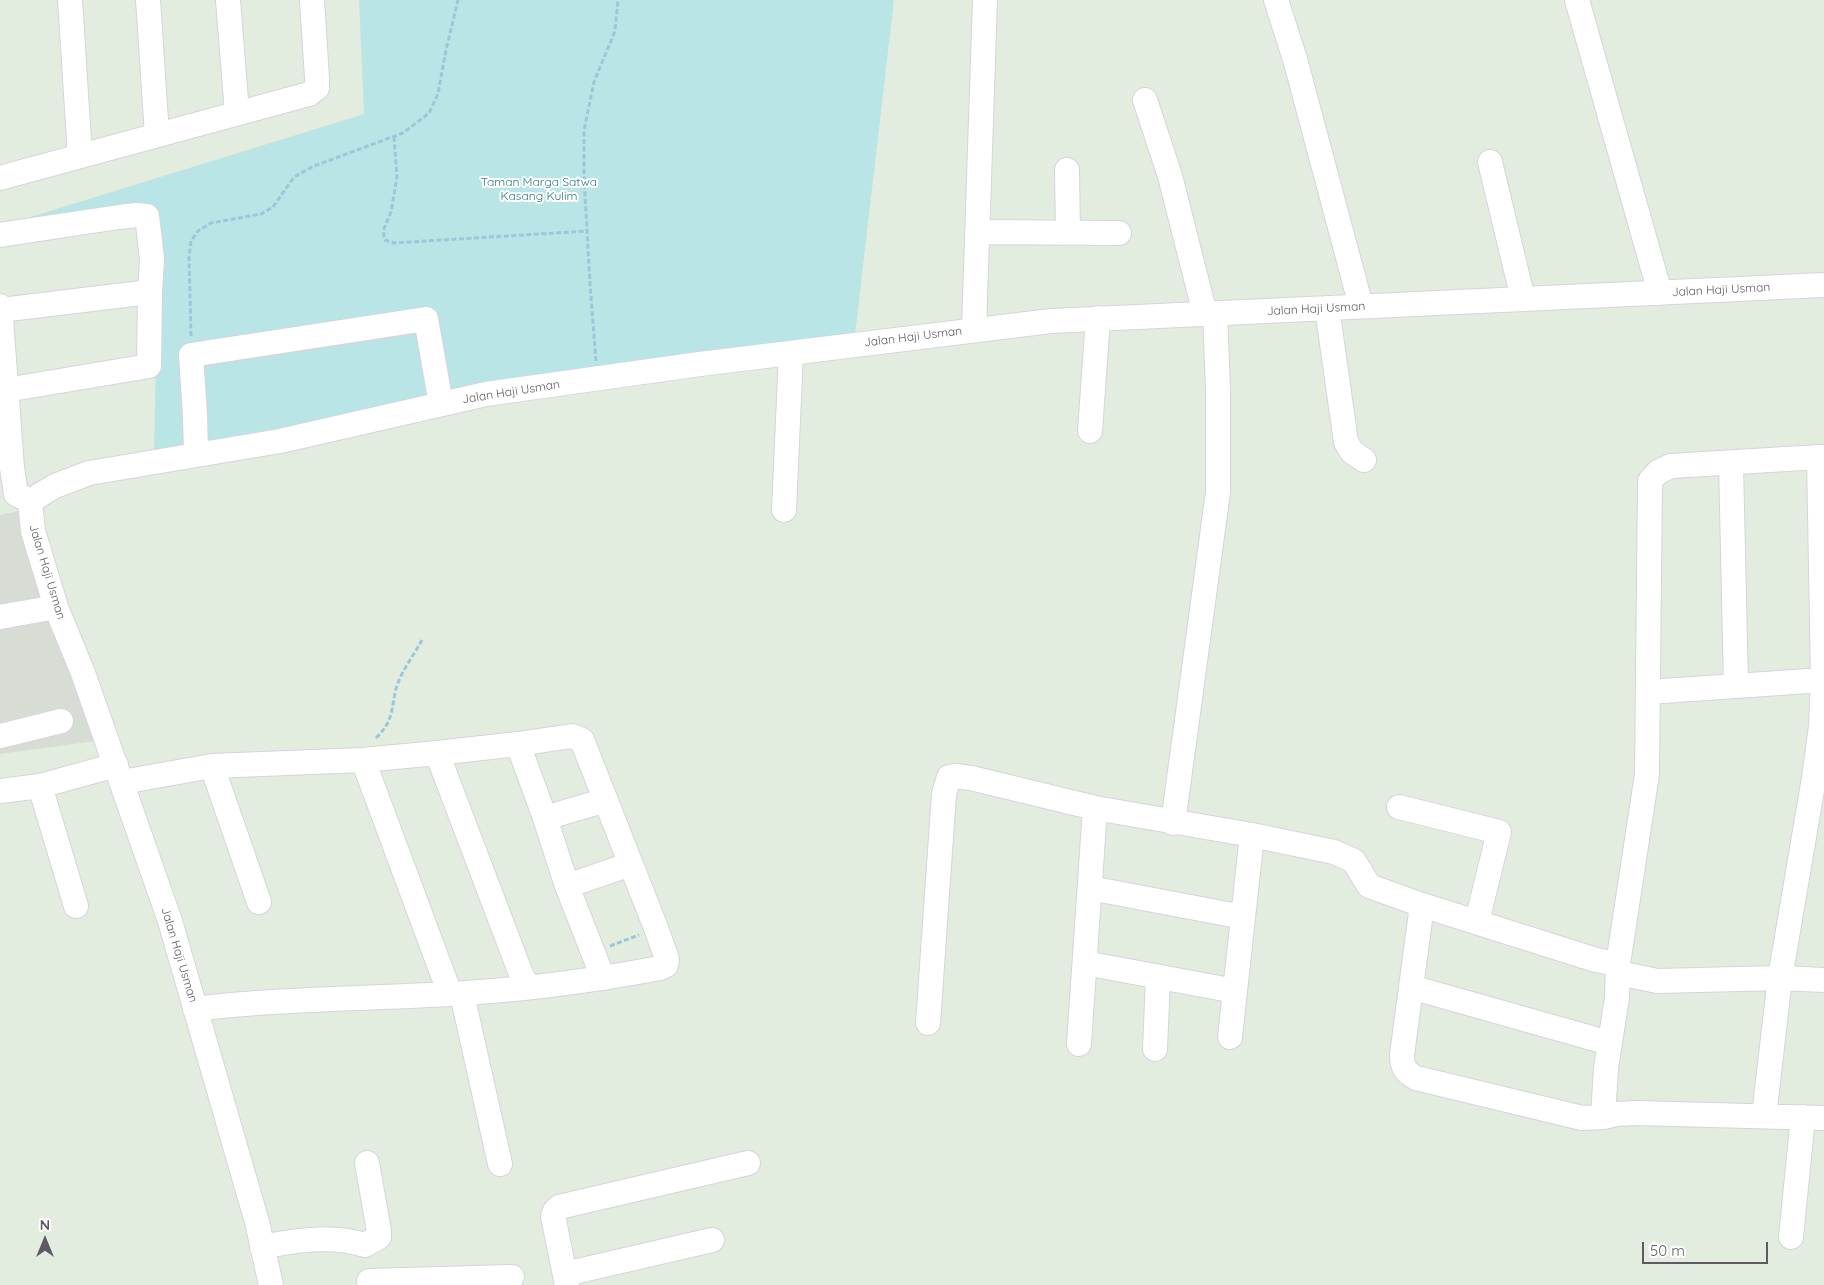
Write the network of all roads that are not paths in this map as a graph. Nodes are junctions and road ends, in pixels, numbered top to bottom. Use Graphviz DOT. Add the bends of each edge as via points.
graph roads {
  1 [pos="70,0"];
  2 [pos="148,0"];
  3 [pos="228,0"];
  4 [pos="312,0"];
  5 [pos="984,0"];
  6 [pos="1276,0"];
  7 [pos="1577,0"];
  8 [pos="1145,100"];
  9 [pos="238,113"];
  10 [pos="157,135"];
  11 [pos="80,156"];
  12 [pos="1490,162"];
  13 [pos="1067,170"];
  14 [pos="0,178"];
  15 [pos="977,232"];
  16 [pos="1068,233"];
  17 [pos="1119,233"];
  18 [pos="0,235"];
  19 [pos="1824,285"];
  20 [pos="150,292"];
  21 [pos="1660,293"];
  22 [pos="1523,299"];
  23 [pos="1361,306"];
  24 [pos="0,308"];
  25 [pos="1327,308"];
  26 [pos="1210,313"];
  27 [pos="1098,318"];
  28 [pos="974,329"];
  29 [pos="790,353"];
  30 [pos="6,390"];
  31 [pos="441,404"];
  32 [pos="1090,431"];
  33 [pos="196,454"];
  34 [pos="1821,457"];
  35 [pos="1364,460"];
  36 [pos="1731,463"];
  37 [pos="15,497"];
  38 [pos="784,510"];
  39 [pos="56,606"];
  40 [pos="0,617"];
  41 [pos="1823,680"];
  42 [pos="1736,686"];
  43 [pos="1648,692"];
  44 [pos="62,721"];
  45 [pos="0,736"];
  46 [pos="518,744"];
  47 [pos="437,754"];
  48 [pos="358,760"];
  49 [pos="212,766"];
  50 [pos="119,773"];
  51 [pos="40,786"];
  52 [pos="0,791"];
  53 [pos="606,800"];
  54 [pos="1399,807"];
  55 [pos="1095,808"];
  56 [pos="545,818"];
  57 [pos="1173,823"];
  58 [pos="1252,836"];
  59 [pos="631,864"];
  60 [pos="567,886"];
  61 [pos="1090,888"];
  62 [pos="258,902"];
  63 [pos="1422,905"];
  64 [pos="76,906"];
  65 [pos="1243,917"];
  66 [pos="1477,921"];
  67 [pos="1085,963"];
  68 [pos="1618,969"];
  69 [pos="1158,977"];
  70 [pos="603,978"];
  71 [pos="1780,978"];
  72 [pos="1824,980"];
  73 [pos="528,987"];
  74 [pos="1411,987"];
  75 [pos="1235,991"];
  76 [pos="456,994"];
  77 [pos="195,1009"];
  78 [pos="928,1023"];
  79 [pos="1230,1037"];
  80 [pos="1609,1043"];
  81 [pos="1079,1044"];
  82 [pos="1155,1049"];
  83 [pos="1764,1116"];
  84 [pos="1603,1117"];
  85 [pos="1813,1117"];
  86 [pos="367,1163"];
  87 [pos="748,1163"];
  88 [pos="500,1164"];
  89 [pos="1791,1237"];
  90 [pos="712,1240"];
  91 [pos="365,1245"];
  92 [pos="262,1246"];
  93 [pos="512,1277"];
  94 [pos="566,1279"];
  95 [pos="370,1283"];
  96 [pos="272,1285"];
  1 -- 11 [label="street"];
  2 -- 10 [label="street"];
  3 -- 9 [label="street"];
  4 -- 9 [label="street" via="317,88 309,94"];
  5 -- 15 [label="street"];
  6 -- 23 [label="street" via="1295,58"];
  7 -- 21 [label="street"];
  8 -- 26 [label="street"];
  9 -- 10 [label="street"];
  10 -- 11 [label="street"];
  11 -- 14 [label="street"];
  12 -- 22 [label="street"];
  13 -- 16 [label="street"];
  15 -- 16 [label="street"];
  15 -- 28 [label="street"];
  16 -- 17 [label="street"];
  18 -- 20 [label="street" via="119,217 147,216 152,259"];
  19 -- 21 [label="street, Jalan Haji Usman"];
  20 -- 24 [label="street"];
  20 -- 30 [label="street" via="149,366"];
  21 -- 22 [label="street, Jalan Haji Usman"];
  22 -- 23 [label="street, Jalan Haji Usman"];
  23 -- 25 [label="street, Jalan Haji Usman"];
  24 -- 30 [label="street"];
  25 -- 26 [label="street, Jalan Haji Usman"];
  25 -- 35 [label="street" via="1346,442 1352,452"];
  26 -- 27 [label="street, Jalan Haji Usman"];
  26 -- 57 [label="street" via="1218,390 1218,492"];
  27 -- 28 [label="street, Jalan Haji Usman"];
  27 -- 32 [label="street"];
  28 -- 29 [label="street, Jalan Haji Usman"];
  29 -- 31 [label="street, Jalan Haji Usman" via="486,394"];
  29 -- 38 [label="street"];
  30 -- 37 [label="street"];
  31 -- 33 [label="street, Jalan Haji Usman" via="280,441"];
  31 -- 33 [label="street" via="426,319 191,355"];
  33 -- 37 [label="street, Jalan Haji Usman" via="89,473"];
  34 -- 36 [label="street"];
  34 -- 41 [label="street"];
  36 -- 42 [label="street"];
  36 -- 43 [label="street" via="1671,466 1658,472 1650,481"];
  37 -- 39 [label="street, Jalan Haji Usman" via="33,531"];
  39 -- 40 [label="street"];
  39 -- 50 [label="street, Jalan Haji Usman"];
  41 -- 42 [label="street"];
  41 -- 71 [label="street" via="1814,778"];
  42 -- 43 [label="street"];
  43 -- 68 [label="street" via="1647,774"];
  44 -- 45 [label="street"];
  46 -- 47 [label="street"];
  46 -- 53 [label="street" via="572,736 582,740"];
  46 -- 56 [label="street"];
  47 -- 48 [label="street"];
  47 -- 73 [label="street"];
  48 -- 49 [label="street"];
  48 -- 76 [label="street"];
  49 -- 50 [label="street"];
  49 -- 62 [label="street"];
  50 -- 51 [label="street"];
  50 -- 77 [label="street, Jalan Haji Usman" via="170,921"];
  51 -- 52 [label="street"];
  51 -- 64 [label="street"];
  53 -- 56 [label="street"];
  53 -- 59 [label="street"];
  54 -- 66 [label="street" via="1499,832"];
  55 -- 57 [label="street"];
  55 -- 61 [label="street"];
  55 -- 78 [label="street" via="971,778 949,778 944,794"];
  56 -- 60 [label="street"];
  57 -- 58 [label="street"];
  58 -- 63 [label="street" via="1334,852 1354,861 1369,886"];
  58 -- 65 [label="street"];
  59 -- 60 [label="street"];
  59 -- 70 [label="street" via="667,959 666,965"];
  60 -- 70 [label="street"];
  61 -- 65 [label="street"];
  61 -- 67 [label="street"];
  63 -- 66 [label="street"];
  63 -- 74 [label="street"];
  65 -- 75 [label="street"];
  66 -- 68 [label="street"];
  67 -- 69 [label="street"];
  67 -- 81 [label="street"];
  68 -- 71 [label="street" via="1657,981"];
  68 -- 80 [label="street" via="1617,998"];
  69 -- 75 [label="street"];
  69 -- 82 [label="street"];
  70 -- 73 [label="street"];
  71 -- 72 [label="street"];
  71 -- 83 [label="street"];
  73 -- 76 [label="street"];
  74 -- 80 [label="street"];
  74 -- 84 [label="street" via="1402,1055 1406,1072 1416,1078 1582,1118"];
  75 -- 79 [label="street"];
  76 -- 77 [label="street"];
  76 -- 88 [label="street"];
  77 -- 92 [label="street, Jalan Haji Usman"];
  80 -- 84 [label="street"];
  83 -- 84 [label="street" via="1627,1113"];
  83 -- 85 [label="street"];
  85 -- 89 [label="street"];
  86 -- 91 [label="street" via="379,1237"];
  87 -- 94 [label="street" via="555,1210 553,1216"];
  90 -- 94 [label="street"];
  91 -- 92 [label="street" via="335,1239 297,1240"];
  91 -- 95 [label="street"];
  92 -- 96 [label="street, Jalan Haji Usman"];
  93 -- 95 [label="street"];
}
